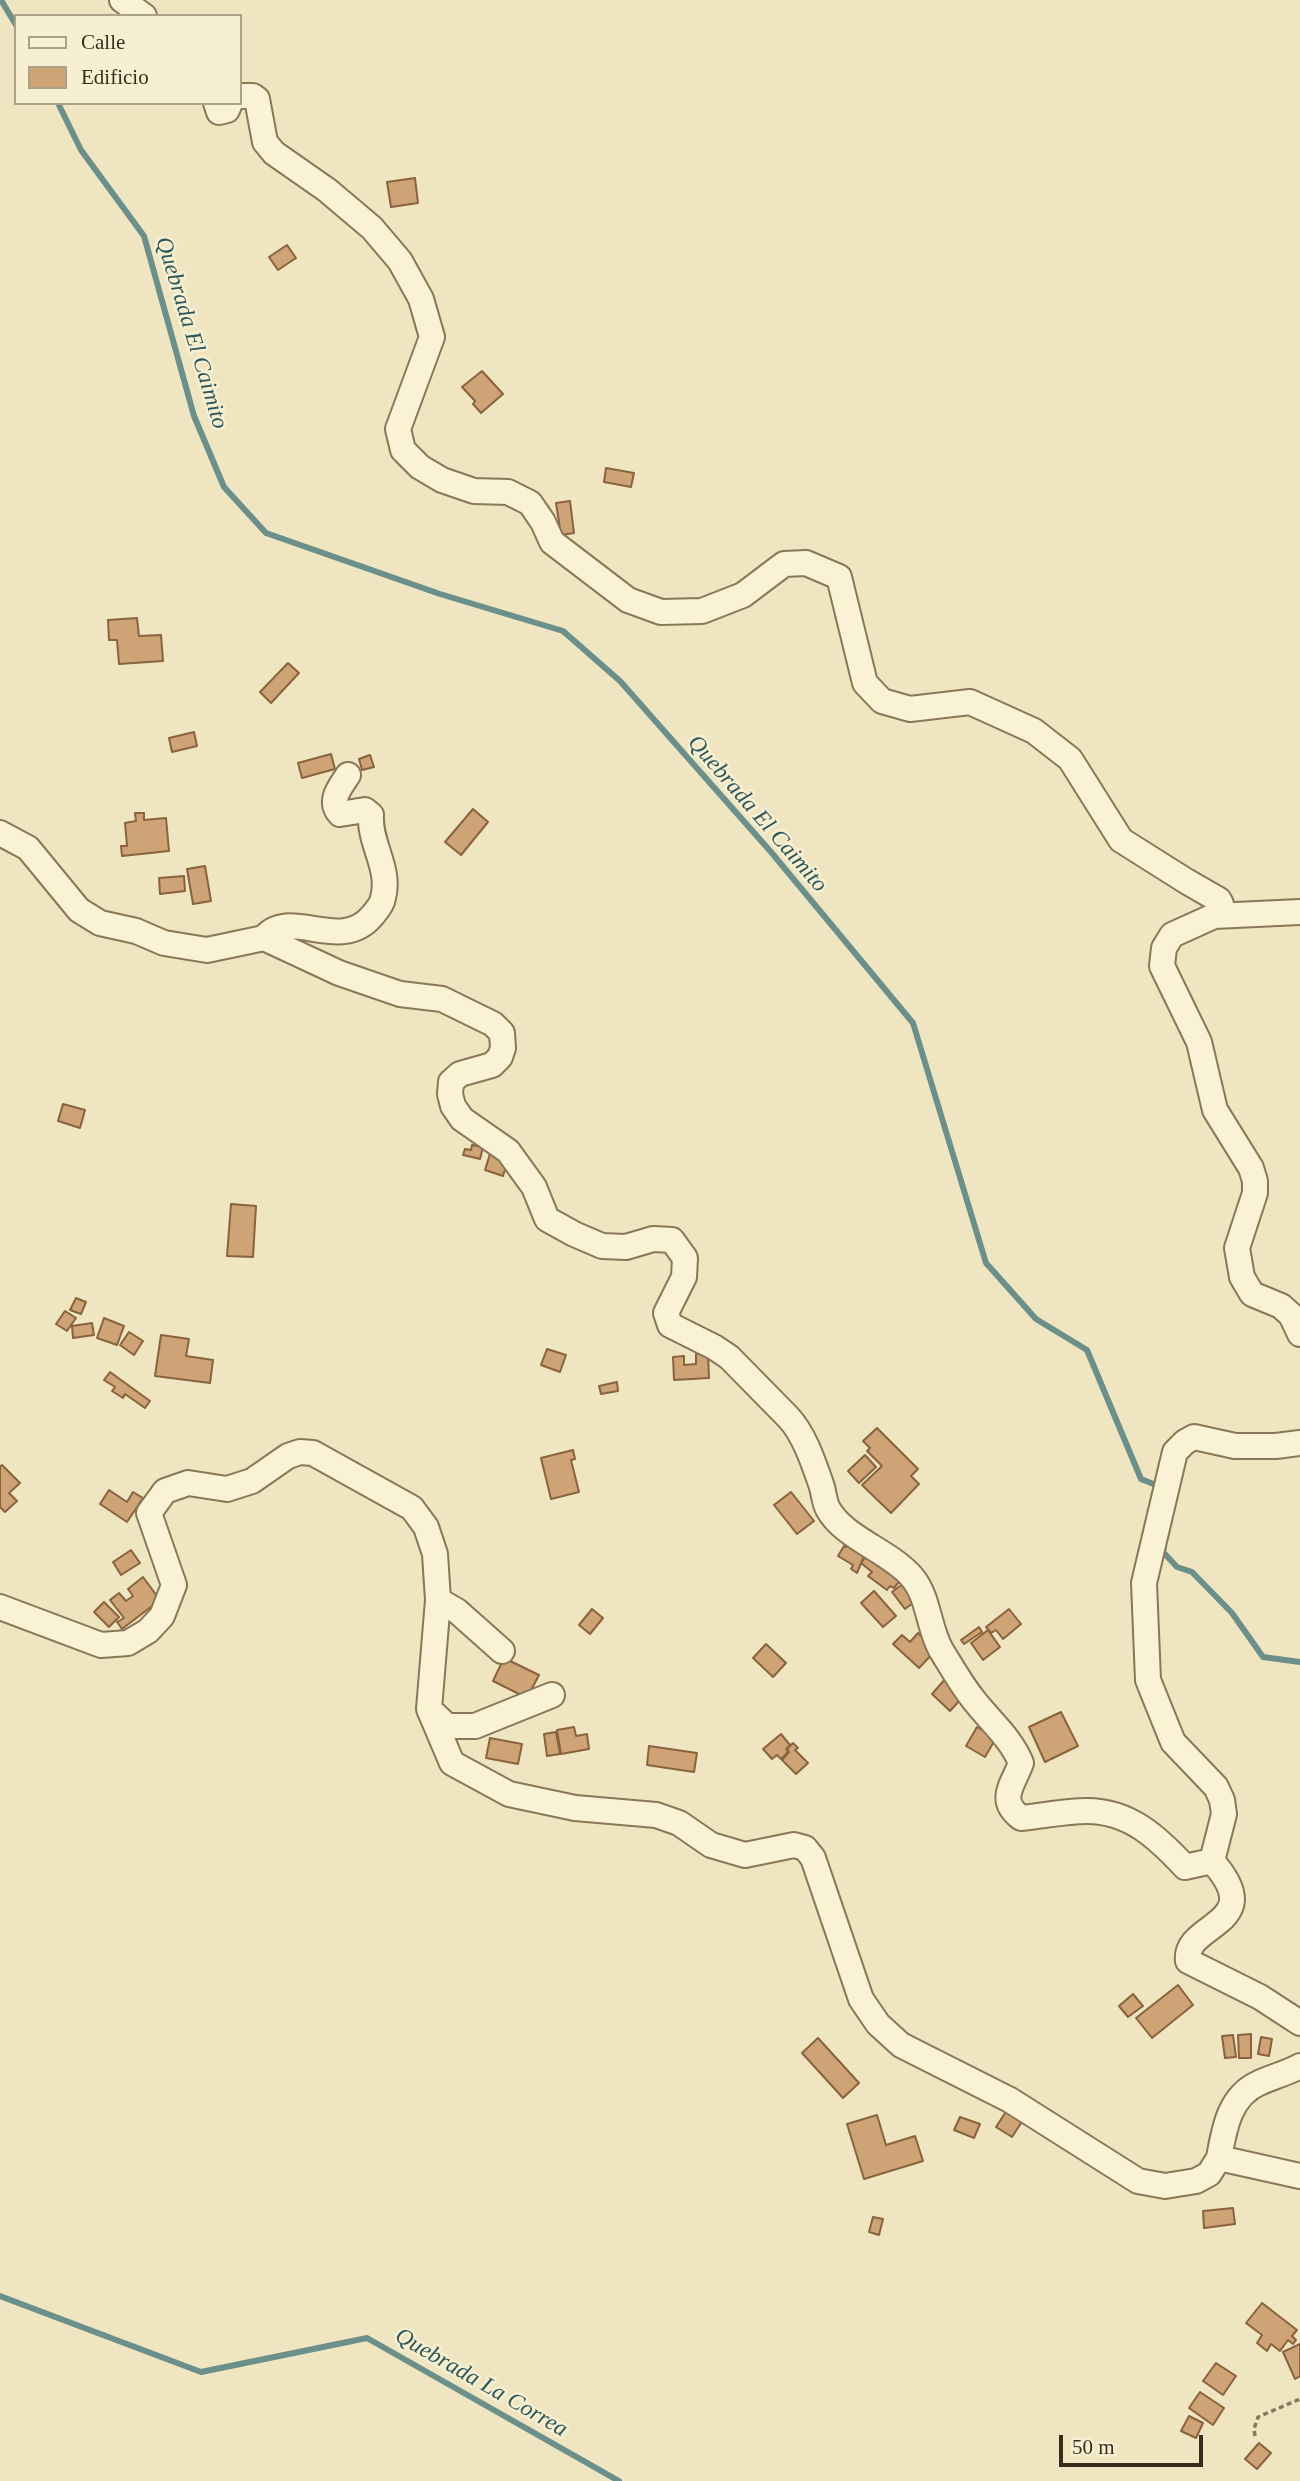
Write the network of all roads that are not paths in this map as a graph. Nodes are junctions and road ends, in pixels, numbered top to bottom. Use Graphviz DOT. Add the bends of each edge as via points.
graph roads {
  1 [pos="122,0"];
  2 [pos="141,14"];
  3 [pos="242,96"];
  4 [pos="217,105"];
  5 [pos="229,105"];
  6 [pos="348,775"];
  7 [pos="0,833"];
  8 [pos="1300,912"];
  9 [pos="1214,916"];
  10 [pos="264,938"];
  11 [pos="1300,1334"];
  12 [pos="1300,1443"];
  13 [pos="438,1600"];
  14 [pos="0,1607"];
  15 [pos="502,1651"];
  16 [pos="552,1695"];
  17 [pos="429,1709"];
  18 [pos="1212,1861"];
  19 [pos="1300,2023"];
  20 [pos="1300,2066"];
  21 [pos="1219,2158"];
  22 [pos="1300,2176"];
  1 -- 2 [label="street"];
  3 -- 9 [label="street" via="257,99 265,142 274,153 372,228 400,261 421,299 432,337 398,429 403,450 420,467 474,491 508,492 530,503 552,542 628,600 661,612 702,611 743,595 784,564 806,563 839,577 865,683 883,701 910,709 970,702 1034,731 1070,759 1121,840 1219,900"];
  4 -- 5 [label="street" via="219,112"];
  6 -- 10 [label="street" via="334,799 336,810 340,814 365,810 371,815 370,832 381,857 384,880 378,909 368,921 339,933 288,925 271,930"];
  7 -- 10 [label="street" via="28,848 79,910 100,923 164,943 207,950"];
  8 -- 9 [label="street"];
  9 -- 11 [label="street" via="1172,935 1164,947 1162,966 1199,1042 1215,1110 1255,1181 1237,1248 1242,1277 1252,1294 1291,1315"];
  10 -- 18 [label="street" via="339,973 400,993 442,999 502,1033 503,1048 492,1065 460,1074 451,1082 453,1106 469,1125 508,1152 534,1187 547,1219 602,1246 626,1247 653,1238 672,1240 685,1258 684,1277 666,1313 670,1325 729,1357 795,1424 827,1507 837,1521 912,1577 946,1658 971,1697 1015,1748 1021,1763 1008,1793 1014,1813 1021,1818 1102,1812 1138,1824 1185,1867"];
  12 -- 18 [label="street" via="1235,1446 1194,1437 1185,1442 1175,1452 1144,1583 1147,1680 1173,1742 1216,1787 1222,1800 1224,1814"];
  13 -- 14 [label="street" via="435,1554 426,1527 412,1508 313,1453 300,1452 288,1455 252,1481 227,1489 188,1483 164,1491 149,1513 174,1586 162,1616 128,1643 101,1645"];
  13 -- 15 [label="street"];
  13 -- 17 [label="street"];
  16 -- 17 [label="street" via="475,1726 447,1727"];
  17 -- 21 [label="street" via="452,1763 509,1794 575,1808 656,1815 679,1823 711,1846 745,1855 805,1847 813,1858 860,1999 901,2045 1010,2100 1138,2181 1165,2186 1196,2181 1209,2174"];
  18 -- 19 [label="street" via="1233,1899 1215,1927 1190,1947 1188,1961"];
  20 -- 21 [label="street" via="1255,2084 1234,2104"];
  21 -- 22 [label="street"];
}
